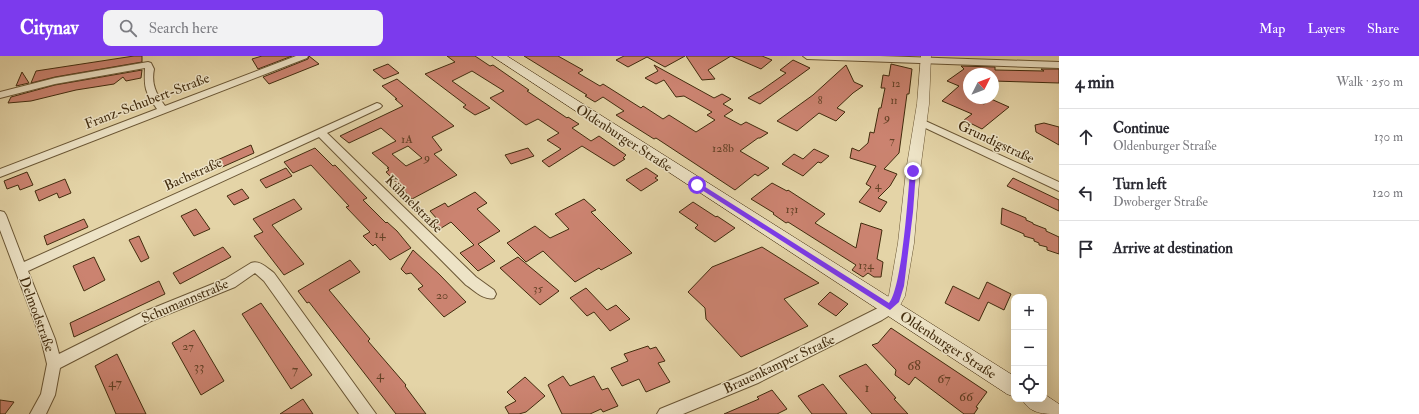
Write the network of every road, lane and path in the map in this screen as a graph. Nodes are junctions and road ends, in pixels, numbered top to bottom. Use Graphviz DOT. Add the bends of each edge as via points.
graph roads {
  1 [pos="304,56"];
  2 [pos="498,56"];
  3 [pos="807,56"];
  4 [pos="926,58"];
  5 [pos="1059,65"];
  6 [pos="0,95"];
  7 [pos="377,106"];
  8 [pos="163,110"];
  9 [pos="921,122"];
  10 [pos="321,133"];
  11 [pos="0,173"];
  12 [pos="1059,188"];
  13 [pos="0,215"];
  14 [pos="21,270"];
  15 [pos="489,294"];
  16 [pos="890,308"];
  17 [pos="54,364"];
  18 [pos="1011,385"];
  19 [pos="1038,402"];
  20 [pos="38,414"];
  21 [pos="368,414"];
  22 [pos="664,414"];
  23 [pos="1056,414"];
  1 -- 8 [label="street, Franz-Schubert-Straße"];
  2 -- 16 [label="main road, Oldenburger Straße"];
  3 -- 4 [label="street"];
  4 -- 5 [label="street"];
  4 -- 9 [label="street"];
  6 -- 8 [label="street" via="55,81 148,65 148,86"];
  7 -- 10 [label="street, Bachstraße"];
  8 -- 11 [label="street, Franz-Schubert-Straße"];
  9 -- 12 [label="street, Grundigstraße"];
  9 -- 16 [label="street" via="900,286 896,300"];
  10 -- 14 [label="street, Bachstraße"];
  10 -- 15 [label="street, Kühnelstraße" via="471,282"];
  13 -- 14 [label="street, Delmodstraße"];
  14 -- 17 [label="street, Delmodstraße" via="48,339"];
  16 -- 18 [label="main road, Oldenburger Straße"];
  16 -- 22 [label="street, Brauenkamper Straße" via="778,366"];
  17 -- 20 [label="street, Delmodstraße" via="48,395"];
  17 -- 21 [label="street, Schumannstraße" via="146,317 230,283 255,266 269,277"];
  19 -- 23 [label="main road"];
}
